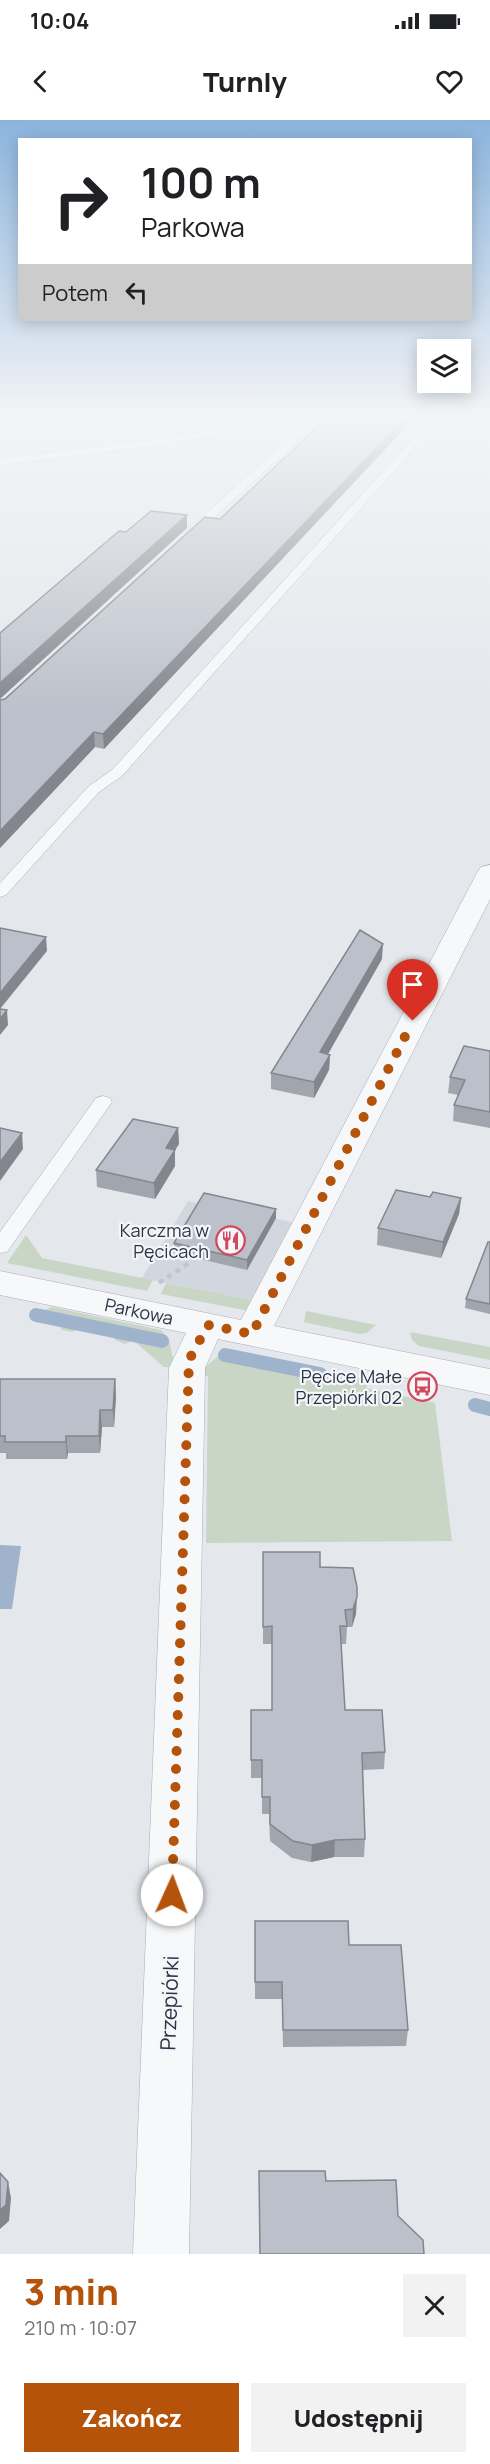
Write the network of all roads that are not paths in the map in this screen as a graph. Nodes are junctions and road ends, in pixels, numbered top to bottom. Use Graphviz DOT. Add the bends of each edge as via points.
graph roads {
  1 [pos="213,514"];
  2 [pos="351,514"];
  3 [pos="184,540"];
  4 [pos="490,873"];
  5 [pos="0,892"];
  6 [pos="103,1102"];
  7 [pos="0,1247"];
  8 [pos="0,1283"];
  9 [pos="208,1325"];
  10 [pos="252,1334"];
  11 [pos="490,1382"];
  12 [pos="161,2254"];
  1 -- 3 [label="lane"];
  2 -- 5 [label="lane" via="117,773 94,789"];
  4 -- 10 [label="street"];
  6 -- 7 [label="lane"];
  8 -- 9 [label="street, Parkowa"];
  9 -- 10 [label="street, Parkowa"];
  9 -- 12 [label="street, Przepiórki" via="187,1368"];
  10 -- 11 [label="street, Parkowa"];
}
